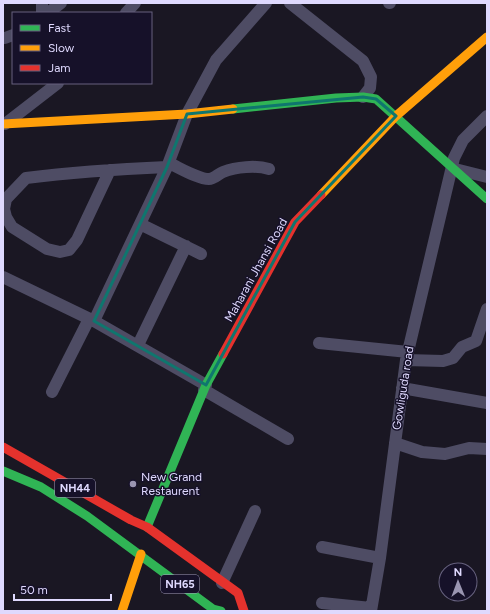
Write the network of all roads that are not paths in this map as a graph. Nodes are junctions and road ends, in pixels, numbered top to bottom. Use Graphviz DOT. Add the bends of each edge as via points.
graph roads {
  1 [pos="61,3"];
  2 [pos="135,3"];
  3 [pos="266,3"];
  4 [pos="290,3"];
  5 [pos="49,12"];
  6 [pos="127,12"];
  7 [pos="487,38"];
  8 [pos="57,84"];
  9 [pos="363,97"];
  10 [pos="187,114"];
  11 [pos="396,116"];
  12 [pos="487,116"];
  13 [pos="4,124"];
  14 [pos="168,165"];
  15 [pos="452,168"];
  16 [pos="110,170"];
  17 [pos="269,170"];
  18 [pos="487,177"];
  19 [pos="487,199"];
  20 [pos="140,224"];
  21 [pos="186,246"];
  22 [pos="201,254"];
  23 [pos="3,278"];
  24 [pos="487,309"];
  25 [pos="91,320"];
  26 [pos="319,342"];
  27 [pos="138,346"];
  28 [pos="407,356"];
  29 [pos="205,387"];
  30 [pos="402,388"];
  31 [pos="52,392"];
  32 [pos="487,404"];
  33 [pos="288,439"];
  34 [pos="395,443"];
  35 [pos="3,447"];
  36 [pos="487,449"];
  37 [pos="3,471"];
  38 [pos="255,510"];
  39 [pos="147,528"];
  40 [pos="322,547"];
  41 [pos="141,554"];
  42 [pos="380,558"];
  43 [pos="222,583"];
  44 [pos="322,603"];
  45 [pos="371,609"];
  46 [pos="216,610"];
  47 [pos="122,611"];
  48 [pos="244,611"];
  1 -- 5 [label="street"];
  2 -- 6 [label="street"];
  3 -- 10 [label="street" via="216,60"];
  4 -- 9 [label="street" via="364,61 371,77 370,88"];
  7 -- 11 [label="main road, Maharani Jhansi Road"];
  8 -- 13 [label="street"];
  9 -- 10 [label="main road"];
  9 -- 11 [label="main road" via="376,99"];
  10 -- 13 [label="main road"];
  10 -- 14 [label="street"];
  11 -- 15 [label="main road"];
  11 -- 29 [label="main road, Maharani Jhansi Road" via="295,222"];
  12 -- 15 [label="street, Gowliguda road" via="463,140"];
  14 -- 16 [label="street"];
  14 -- 17 [label="street" via="211,179 222,173 243,168"];
  14 -- 20 [label="street"];
  15 -- 18 [label="street"];
  15 -- 19 [label="main road"];
  15 -- 28 [label="street, Gowliguda road"];
  16 -- 16 [label="street" via="26,178 6,199 6,217 12,227 47,249 60,252 69,250 77,240"];
  20 -- 21 [label="street"];
  20 -- 25 [label="street"];
  21 -- 22 [label="street"];
  21 -- 27 [label="street"];
  23 -- 25 [label="street"];
  24 -- 28 [label="street" via="476,341 462,347 453,358 443,361"];
  25 -- 27 [label="street"];
  25 -- 31 [label="street"];
  26 -- 28 [label="street"];
  27 -- 29 [label="street"];
  28 -- 30 [label="street, Gowliguda road"];
  29 -- 33 [label="street"];
  29 -- 39 [label="main road, Maharani Jhansi Road"];
  30 -- 32 [label="street"];
  30 -- 34 [label="street, Gowliguda road"];
  34 -- 36 [label="street" via="422,452 445,454 469,448"];
  34 -- 42 [label="street, Gowliguda road"];
  35 -- 39 [label="main road, NH44"];
  37 -- 41 [label="main road, NH44" via="40,487"];
  38 -- 43 [label="street"];
  39 -- 43 [label="main road, NH44"];
  40 -- 42 [label="street"];
  41 -- 46 [label="main road, NH65"];
  41 -- 47 [label="main road"];
  42 -- 45 [label="street, Gowliguda road"];
  43 -- 48 [label="main road, NH44" via="238,593"];
  44 -- 45 [label="street"];
}
